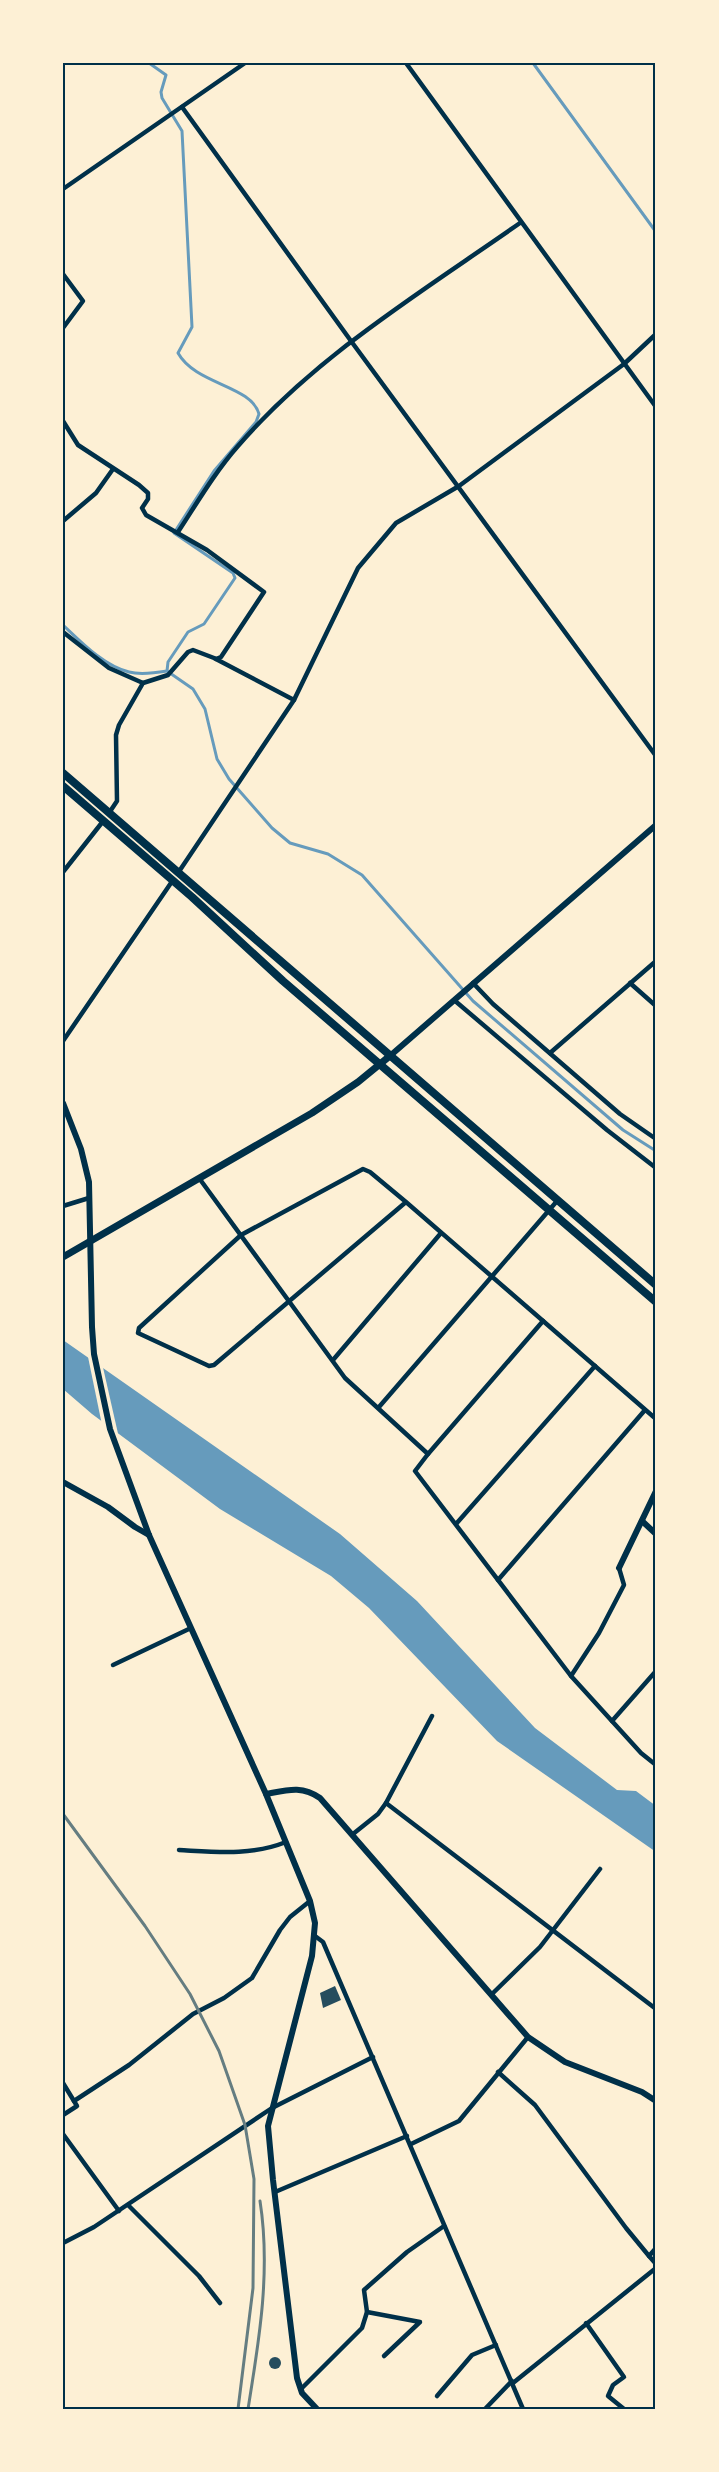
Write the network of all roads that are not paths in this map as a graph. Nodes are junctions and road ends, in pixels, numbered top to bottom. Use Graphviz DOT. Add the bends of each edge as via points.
graph roads {
  1 [pos="245,63"];
  2 [pos="406,63"];
  3 [pos="182,107"];
  4 [pos="63,189"];
  5 [pos="520,223"];
  6 [pos="63,274"];
  7 [pos="63,328"];
  8 [pos="656,334"];
  9 [pos="351,341"];
  10 [pos="624,364"];
  11 [pos="656,407"];
  12 [pos="63,421"];
  13 [pos="113,469"];
  14 [pos="459,486"];
  15 [pos="63,521"];
  16 [pos="178,532"];
  17 [pos="63,632"];
  18 [pos="214,658"];
  19 [pos="143,682"];
  20 [pos="294,700"];
  21 [pos="656,756"];
  22 [pos="63,773"];
  23 [pos="63,786"];
  24 [pos="109,813"];
  25 [pos="103,821"];
  26 [pos="656,825"];
  27 [pos="63,872"];
  28 [pos="178,873"];
  29 [pos="173,881"];
  30 [pos="656,961"];
  31 [pos="630,984"];
  32 [pos="471,985"];
  33 [pos="456,998"];
  34 [pos="656,1006"];
  35 [pos="63,1041"];
  36 [pos="550,1053"];
  37 [pos="391,1055"];
  38 [pos="380,1065"];
  39 [pos="63,1103"];
  40 [pos="656,1139"];
  41 [pos="648,1160"];
  42 [pos="656,1163"];
  43 [pos="656,1168"];
  44 [pos="199,1178"];
  45 [pos="89,1198"];
  46 [pos="557,1201"];
  47 [pos="406,1202"];
  48 [pos="63,1206"];
  49 [pos="550,1209"];
  50 [pos="441,1233"];
  51 [pos="241,1235"];
  52 [pos="90,1242"];
  53 [pos="63,1257"];
  54 [pos="492,1276"];
  55 [pos="656,1285"];
  56 [pos="290,1301"];
  57 [pos="656,1302"];
  58 [pos="543,1321"];
  59 [pos="333,1360"];
  60 [pos="595,1366"];
  61 [pos="379,1407"];
  62 [pos="645,1410"];
  63 [pos="656,1419"];
  64 [pos="428,1454"];
  65 [pos="63,1482"];
  66 [pos="656,1491"];
  67 [pos="642,1521"];
  68 [pos="456,1524"];
  69 [pos="656,1534"];
  70 [pos="149,1535"];
  71 [pos="619,1568"];
  72 [pos="498,1580"];
  73 [pos="191,1628"];
  74 [pos="113,1665"];
  75 [pos="656,1671"];
  76 [pos="571,1676"];
  77 [pos="432,1716"];
  78 [pos="612,1721"];
  79 [pos="656,1765"];
  80 [pos="266,1794"];
  81 [pos="386,1803"];
  82 [pos="354,1834"];
  83 [pos="286,1842"];
  84 [pos="179,1850"];
  85 [pos="600,1869"];
  86 [pos="310,1901"];
  87 [pos="551,1931"];
  88 [pos="315,1936"];
  89 [pos="490,1995"];
  90 [pos="656,2009"];
  91 [pos="528,2037"];
  92 [pos="373,2057"];
  93 [pos="498,2072"];
  94 [pos="63,2084"];
  95 [pos="74,2101"];
  96 [pos="656,2101"];
  97 [pos="273,2108"];
  98 [pos="63,2115"];
  99 [pos="63,2134"];
  100 [pos="407,2136"];
  101 [pos="411,2144"];
  102 [pos="275,2192"];
  103 [pos="128,2205"];
  104 [pos="118,2211"];
  105 [pos="444,2226"];
  106 [pos="63,2243"];
  107 [pos="656,2248"];
  108 [pos="649,2256"];
  109 [pos="656,2264"];
  110 [pos="656,2268"];
  111 [pos="220,2303"];
  112 [pos="367,2312"];
  113 [pos="586,2323"];
  114 [pos="496,2345"];
  115 [pos="384,2356"];
  116 [pos="512,2382"];
  117 [pos="300,2389"];
  118 [pos="437,2396"];
  119 [pos="317,2409"];
  120 [pos="485,2409"];
  121 [pos="523,2409"];
  122 [pos="624,2409"];
  1 -- 3 [label="street"];
  2 -- 5 [label="street"];
  3 -- 4 [label="street"];
  3 -- 9 [label="street"];
  5 -- 9 [label="street"];
  5 -- 10 [label="street"];
  6 -- 7 [label="street" via="83,301"];
  8 -- 10 [label="street"];
  9 -- 14 [label="street"];
  9 -- 16 [label="street" via="238,447"];
  10 -- 11 [label="street"];
  10 -- 14 [label="street"];
  12 -- 13 [label="street" via="78,445"];
  13 -- 15 [label="street" via="96,494"];
  13 -- 16 [label="street" via="148,493 142,508 146,514"];
  14 -- 20 [label="street" via="396,523 358,568"];
  14 -- 21 [label="street"];
  16 -- 18 [label="street" via="264,592 221,657"];
  17 -- 19 [label="street" via="109,668"];
  18 -- 19 [label="street" via="193,650 168,675"];
  18 -- 20 [label="street"];
  19 -- 24 [label="street" via="116,735 117,801"];
  20 -- 28 [label="street"];
  22 -- 24 [label="main road"];
  23 -- 25 [label="main road"];
  24 -- 25 [label="street"];
  24 -- 28 [label="main road"];
  25 -- 27 [label="street"];
  25 -- 29 [label="main road"];
  26 -- 32 [label="street"];
  28 -- 29 [label="street"];
  28 -- 37 [label="main road"];
  29 -- 35 [label="street"];
  29 -- 38 [label="main road"];
  30 -- 31 [label="street"];
  31 -- 34 [label="street"];
  31 -- 36 [label="street"];
  32 -- 33 [label="street"];
  32 -- 36 [label="street"];
  33 -- 37 [label="street"];
  33 -- 41 [label="street"];
  36 -- 40 [label="street" via="620,1114"];
  37 -- 38 [label="main road"];
  37 -- 46 [label="main road"];
  38 -- 44 [label="main road" via="312,1113"];
  38 -- 49 [label="main road"];
  39 -- 45 [label="street" via="85,1160"];
  41 -- 42 [label="street"];
  41 -- 43 [label="street"];
  44 -- 51 [label="street"];
  44 -- 52 [label="main road"];
  45 -- 48 [label="street"];
  45 -- 52 [label="street"];
  46 -- 49 [label="street"];
  46 -- 55 [label="main road"];
  47 -- 50 [label="street"];
  47 -- 51 [label="street" via="363,1169"];
  47 -- 56 [label="street"];
  49 -- 54 [label="street"];
  49 -- 57 [label="main road"];
  50 -- 54 [label="street"];
  50 -- 59 [label="street"];
  51 -- 56 [label="street"];
  51 -- 56 [label="street" via="138,1333 209,1366"];
  52 -- 53 [label="main road"];
  52 -- 70 [label="street" via="94,1354 118,1453"];
  54 -- 58 [label="street"];
  54 -- 61 [label="street"];
  56 -- 59 [label="street"];
  58 -- 60 [label="street"];
  58 -- 64 [label="street"];
  59 -- 61 [label="street" via="345,1378"];
  60 -- 62 [label="street"];
  60 -- 68 [label="street"];
  61 -- 64 [label="street"];
  62 -- 63 [label="street"];
  62 -- 72 [label="street"];
  64 -- 68 [label="street" via="416,1471"];
  65 -- 70 [label="street" via="100,1501"];
  66 -- 67 [label="street"];
  67 -- 69 [label="street"];
  67 -- 71 [label="street"];
  68 -- 72 [label="street"];
  70 -- 73 [label="street"];
  71 -- 76 [label="street" via="624,1585"];
  72 -- 76 [label="street"];
  73 -- 74 [label="street"];
  73 -- 80 [label="street"];
  75 -- 78 [label="street"];
  76 -- 78 [label="street"];
  77 -- 81 [label="street"];
  78 -- 79 [label="street"];
  80 -- 82 [label="street" via="309,1790"];
  80 -- 83 [label="street"];
  81 -- 82 [label="street"];
  81 -- 87 [label="street"];
  82 -- 89 [label="street"];
  83 -- 84 [label="street" via="254,1851"];
  83 -- 86 [label="street"];
  85 -- 87 [label="street"];
  86 -- 88 [label="street"];
  86 -- 95 [label="street" via="280,1930 252,1978 193,2014 129,2065"];
  87 -- 89 [label="street" via="530,1958"];
  87 -- 90 [label="street"];
  88 -- 92 [label="street" via="323,1942"];
  88 -- 97 [label="street"];
  89 -- 91 [label="street"];
  91 -- 93 [label="street"];
  91 -- 96 [label="street" via="565,2062"];
  92 -- 97 [label="street"];
  92 -- 100 [label="street"];
  93 -- 101 [label="street" via="455,2124"];
  93 -- 108 [label="street" via="535,2105"];
  94 -- 95 [label="street"];
  95 -- 98 [label="street" via="76,2106"];
  97 -- 102 [label="street" via="268,2126"];
  97 -- 103 [label="street"];
  99 -- 104 [label="street"];
  100 -- 101 [label="street"];
  100 -- 102 [label="street"];
  101 -- 105 [label="street"];
  102 -- 117 [label="street"];
  103 -- 104 [label="street"];
  103 -- 111 [label="street"];
  104 -- 106 [label="street"];
  105 -- 112 [label="street" via="364,2290"];
  105 -- 114 [label="street"];
  107 -- 108 [label="street"];
  108 -- 109 [label="street"];
  110 -- 113 [label="street"];
  112 -- 115 [label="street" via="420,2322"];
  112 -- 117 [label="street" via="362,2328"];
  113 -- 116 [label="street"];
  113 -- 122 [label="street" via="624,2377 608,2396"];
  114 -- 116 [label="street"];
  114 -- 118 [label="street" via="472,2355"];
  116 -- 120 [label="street"];
  116 -- 121 [label="street"];
  117 -- 119 [label="street"];
}
